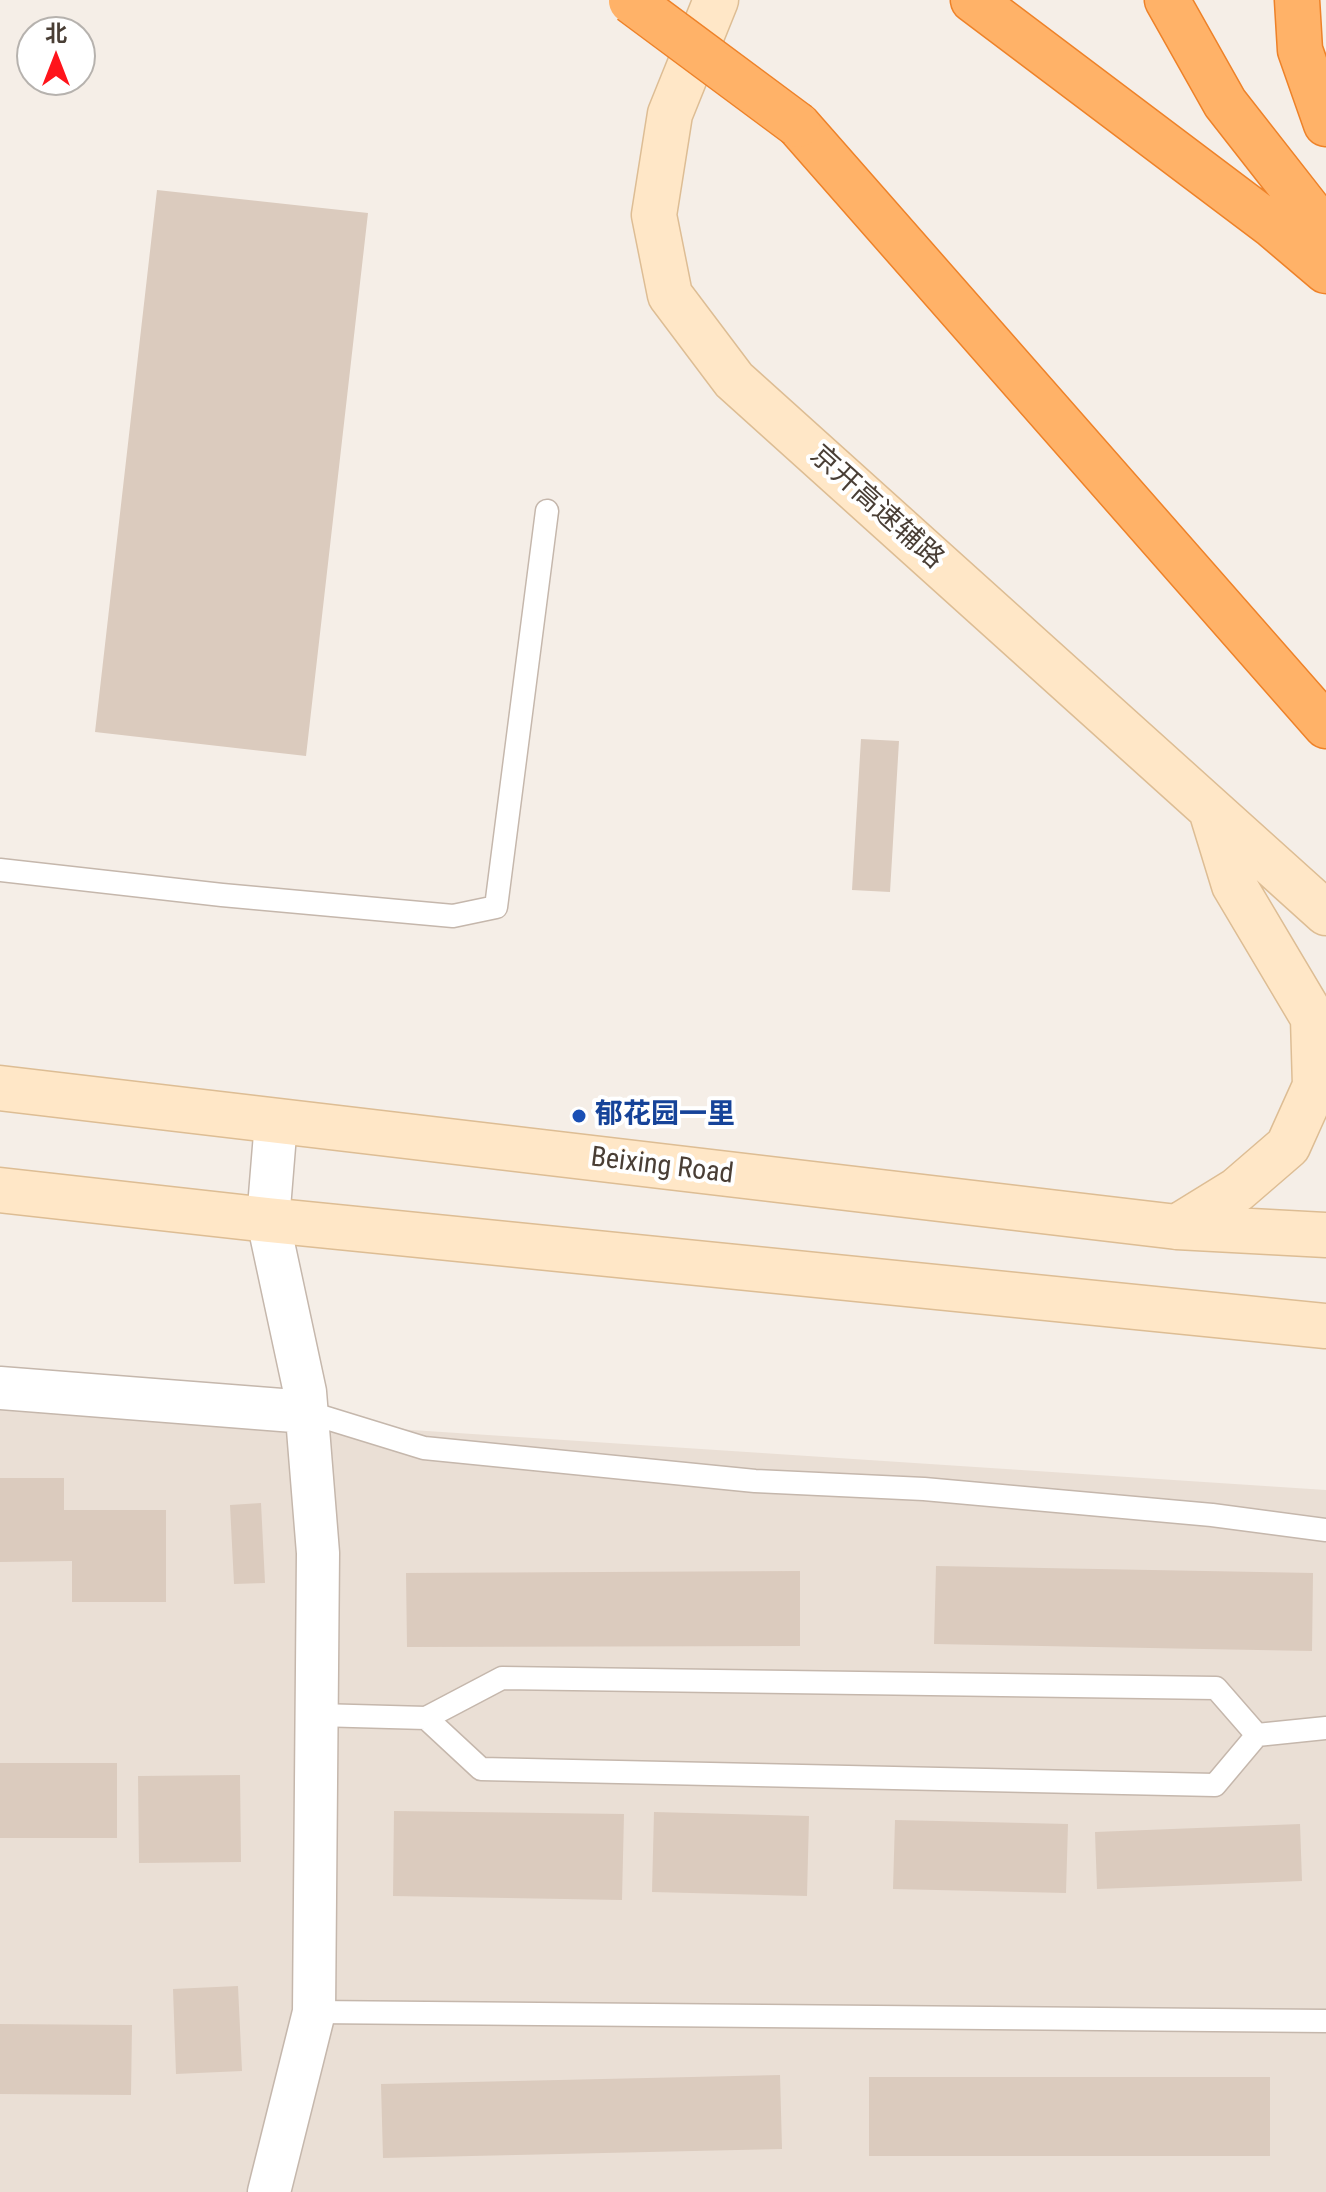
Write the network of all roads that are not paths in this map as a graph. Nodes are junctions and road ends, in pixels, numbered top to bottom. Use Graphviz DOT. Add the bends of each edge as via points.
graph roads {
  1 [pos="716,0"];
  2 [pos="973,0"];
  3 [pos="1167,0"];
  4 [pos="1297,0"];
  5 [pos="630,1"];
  6 [pos="1326,124"];
  7 [pos="1326,232"];
  8 [pos="1326,271"];
  9 [pos="547,511"];
  10 [pos="1326,726"];
  11 [pos="1211,810"];
  12 [pos="0,870"];
  13 [pos="1326,913"];
  14 [pos="0,1088"];
  15 [pos="276,1122"];
  16 [pos="0,1190"];
  17 [pos="268,1220"];
  18 [pos="1177,1227"];
  19 [pos="1326,1235"];
  20 [pos="1326,1326"];
  21 [pos="0,1388"];
  22 [pos="307,1412"];
  23 [pos="1326,1530"];
  24 [pos="317,1715"];
  25 [pos="426,1718"];
  26 [pos="1326,1728"];
  27 [pos="1257,1735"];
  28 [pos="314,2012"];
  29 [pos="1326,2021"];
  30 [pos="269,2192"];
  1 -- 11 [label="main road, 京开高速辅路" via="667,129 654,215 670,295 734,380"];
  2 -- 8 [label="highway"];
  3 -- 7 [label="highway" via="1225,103"];
  4 -- 6 [label="highway" via="1300,50"];
  5 -- 10 [label="highway, bridge" via="798,125"];
  9 -- 12 [label="lane" via="496,907 453,916"];
  11 -- 13 [label="main road, 京开高速辅路"];
  11 -- 18 [label="main road" via="1234,885 1313,1018 1315,1086 1288,1146 1237,1190"];
  14 -- 15 [label="main road, Beixing Road"];
  15 -- 17 [label="street"];
  15 -- 18 [label="main road, Beixing Road"];
  16 -- 17 [label="main road"];
  17 -- 20 [label="main road"];
  17 -- 22 [label="street"];
  18 -- 19 [label="main road, Beixing Road"];
  21 -- 22 [label="street"];
  22 -- 23 [label="lane" via="424,1448 755,1481 924,1489 1212,1515"];
  22 -- 24 [label="street" via="318,1553"];
  24 -- 25 [label="lane"];
  24 -- 28 [label="street"];
  25 -- 27 [label="lane" via="502,1678 1216,1688"];
  25 -- 27 [label="lane" via="481,1769 1215,1785"];
  26 -- 27 [label="lane"];
  28 -- 29 [label="lane"];
  28 -- 30 [label="street"];
}
